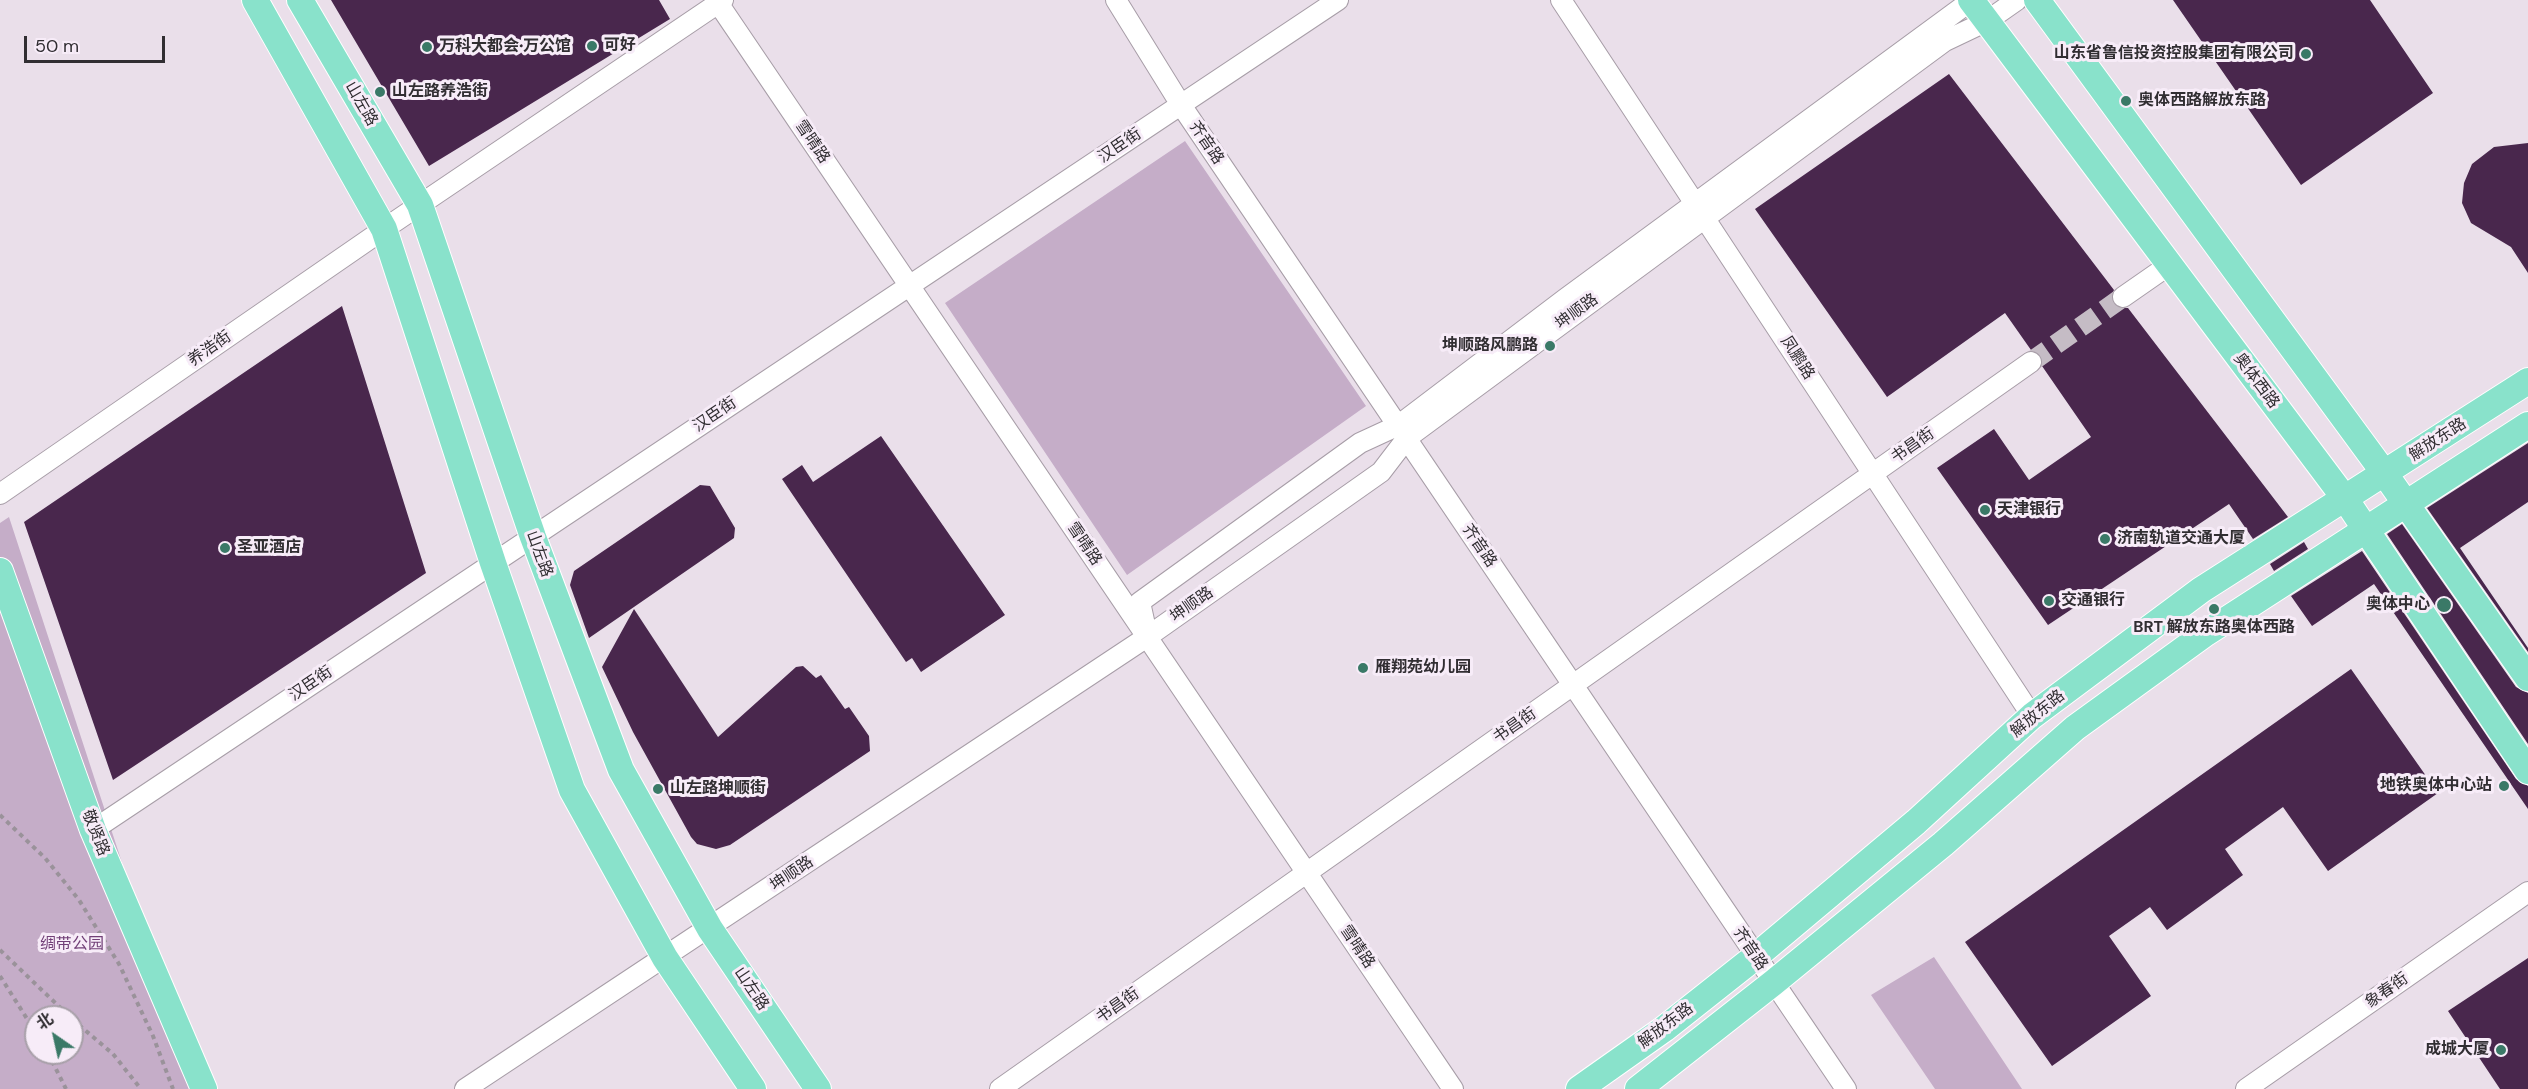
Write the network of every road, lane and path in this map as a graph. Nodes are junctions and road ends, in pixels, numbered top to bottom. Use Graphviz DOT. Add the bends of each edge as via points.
graph roads {
  1 [pos="255,0"];
  2 [pos="300,0"];
  3 [pos="1116,0"];
  4 [pos="1338,0"];
  5 [pos="1561,0"];
  6 [pos="1971,0"];
  7 [pos="2017,0"];
  8 [pos="2037,0"];
  9 [pos="719,1"];
  10 [pos="1987,21"];
  11 [pos="1180,105"];
  12 [pos="420,205"];
  13 [pos="1701,212"];
  14 [pos="384,229"];
  15 [pos="2169,265"];
  16 [pos="909,286"];
  17 [pos="2123,297"];
  18 [pos="2031,362"];
  19 [pos="2528,381"];
  20 [pos="2528,425"];
  21 [pos="1403,432"];
  22 [pos="1873,474"];
  23 [pos="2385,474"];
  24 [pos="0,494"];
  25 [pos="2346,500"];
  26 [pos="2405,505"];
  27 [pos="2366,530"];
  28 [pos="533,537"];
  29 [pos="493,563"];
  30 [pos="0,571"];
  31 [pos="1147,637"];
  32 [pos="2528,678"];
  33 [pos="1572,686"];
  34 [pos="2032,716"];
  35 [pos="2528,771"];
  36 [pos="0,815"];
  37 [pos="93,830"];
  38 [pos="1307,873"];
  39 [pos="2528,892"];
  40 [pos="710,929"];
  41 [pos="0,950"];
  42 [pos="1755,957"];
  43 [pos="665,958"];
  44 [pos="0,976"];
  45 [pos="1773,983"];
  46 [pos="57,1005"];
  47 [pos="24,1014"];
  48 [pos="84,1029"];
  49 [pos="54,1065"];
  50 [pos="66,1089"];
  51 [pos="141,1089"];
  52 [pos="173,1089"];
  53 [pos="204,1089"];
  54 [pos="465,1089"];
  55 [pos="753,1089"];
  56 [pos="818,1089"];
  57 [pos="1000,1089"];
  58 [pos="1453,1089"];
  59 [pos="1580,1089"];
  60 [pos="1638,1089"];
  61 [pos="1846,1089"];
  62 [pos="2246,1089"];
  1 -- 14 [label="main road"];
  2 -- 12 [label="main road, 山左路"];
  3 -- 11 [label="street, 齐音路"];
  4 -- 11 [label="street, 汉臣街"];
  5 -- 13 [label="street, 凤鹏路"];
  6 -- 10 [label="main road, 奥体西路"];
  6 -- 13 [label="street, 坤顺路" via="1737,172"];
  7 -- 10 [label="street, 坤顺路"];
  8 -- 23 [label="main road"];
  9 -- 12 [label="street, 养浩街"];
  9 -- 16 [label="street, 雪晴路"];
  10 -- 13 [label="street, 坤顺路" via="1945,41"];
  10 -- 15 [label="main road, 奥体西路"];
  11 -- 16 [label="street, 汉臣街"];
  11 -- 21 [label="street, 齐音路"];
  12 -- 14 [label="street, 养浩街"];
  12 -- 28 [label="main road, 山左路"];
  13 -- 21 [label="street, 坤顺路"];
  13 -- 22 [label="street, 凤鹏路"];
  14 -- 24 [label="street, 养浩街"];
  14 -- 29 [label="main road"];
  15 -- 17 [label="street"];
  15 -- 25 [label="main road, 奥体西路"];
  16 -- 28 [label="street, 汉臣街"];
  16 -- 31 [label="street, 雪晴路"];
  18 -- 22 [label="street, 书昌街"];
  19 -- 23 [label="main road, 解放东路"];
  20 -- 26 [label="main road, 解放东路"];
  21 -- 31 [label="street, 坤顺路" via="1381,472"];
  21 -- 31 [label="street, 坤顺路" via="1360,443 1140,602"];
  21 -- 33 [label="street, 齐音路"];
  22 -- 33 [label="street, 书昌街"];
  22 -- 34 [label="street, 凤鹏路"];
  23 -- 25 [label="main road, 解放东路"];
  23 -- 26 [label="main road"];
  25 -- 27 [label="main road, 奥体西路"];
  25 -- 34 [label="main road, 解放东路" via="2201,591"];
  26 -- 27 [label="main road, 解放东路"];
  26 -- 32 [label="main road"];
  27 -- 35 [label="main road, 奥体西路"];
  27 -- 45 [label="main road, 解放东路" via="2206,633 2076,728 1943,844"];
  28 -- 29 [label="street, 汉臣街"];
  28 -- 40 [label="main road, 山左路" via="621,770"];
  29 -- 37 [label="street, 汉臣街"];
  29 -- 43 [label="main road" via="572,790"];
  30 -- 37 [label="main road, 敬贤路"];
  31 -- 38 [label="street, 雪晴路"];
  31 -- 40 [label="street, 坤顺路"];
  33 -- 38 [label="street, 书昌街"];
  33 -- 42 [label="street, 齐音路"];
  34 -- 42 [label="main road, 解放东路" via="1916,822"];
  36 -- 52 [label="path" via="45,858 79,900 119,963"];
  37 -- 53 [label="main road, 敬贤路"];
  38 -- 57 [label="street, 书昌街"];
  38 -- 58 [label="street, 雪晴路"];
  39 -- 62 [label="street, 象春街"];
  40 -- 43 [label="street, 坤顺路"];
  40 -- 56 [label="main road, 山左路"];
  41 -- 46 [label="path"];
  42 -- 45 [label="street, 齐音路"];
  42 -- 59 [label="main road, 解放东路"];
  43 -- 54 [label="street, 坤顺路"];
  43 -- 55 [label="main road"];
  44 -- 47 [label="path"];
  45 -- 60 [label="main road, 解放东路"];
  45 -- 61 [label="street, 齐音路"];
  48 -- 51 [label="path" via="113,1054"];
  49 -- 50 [label="path"];
}
